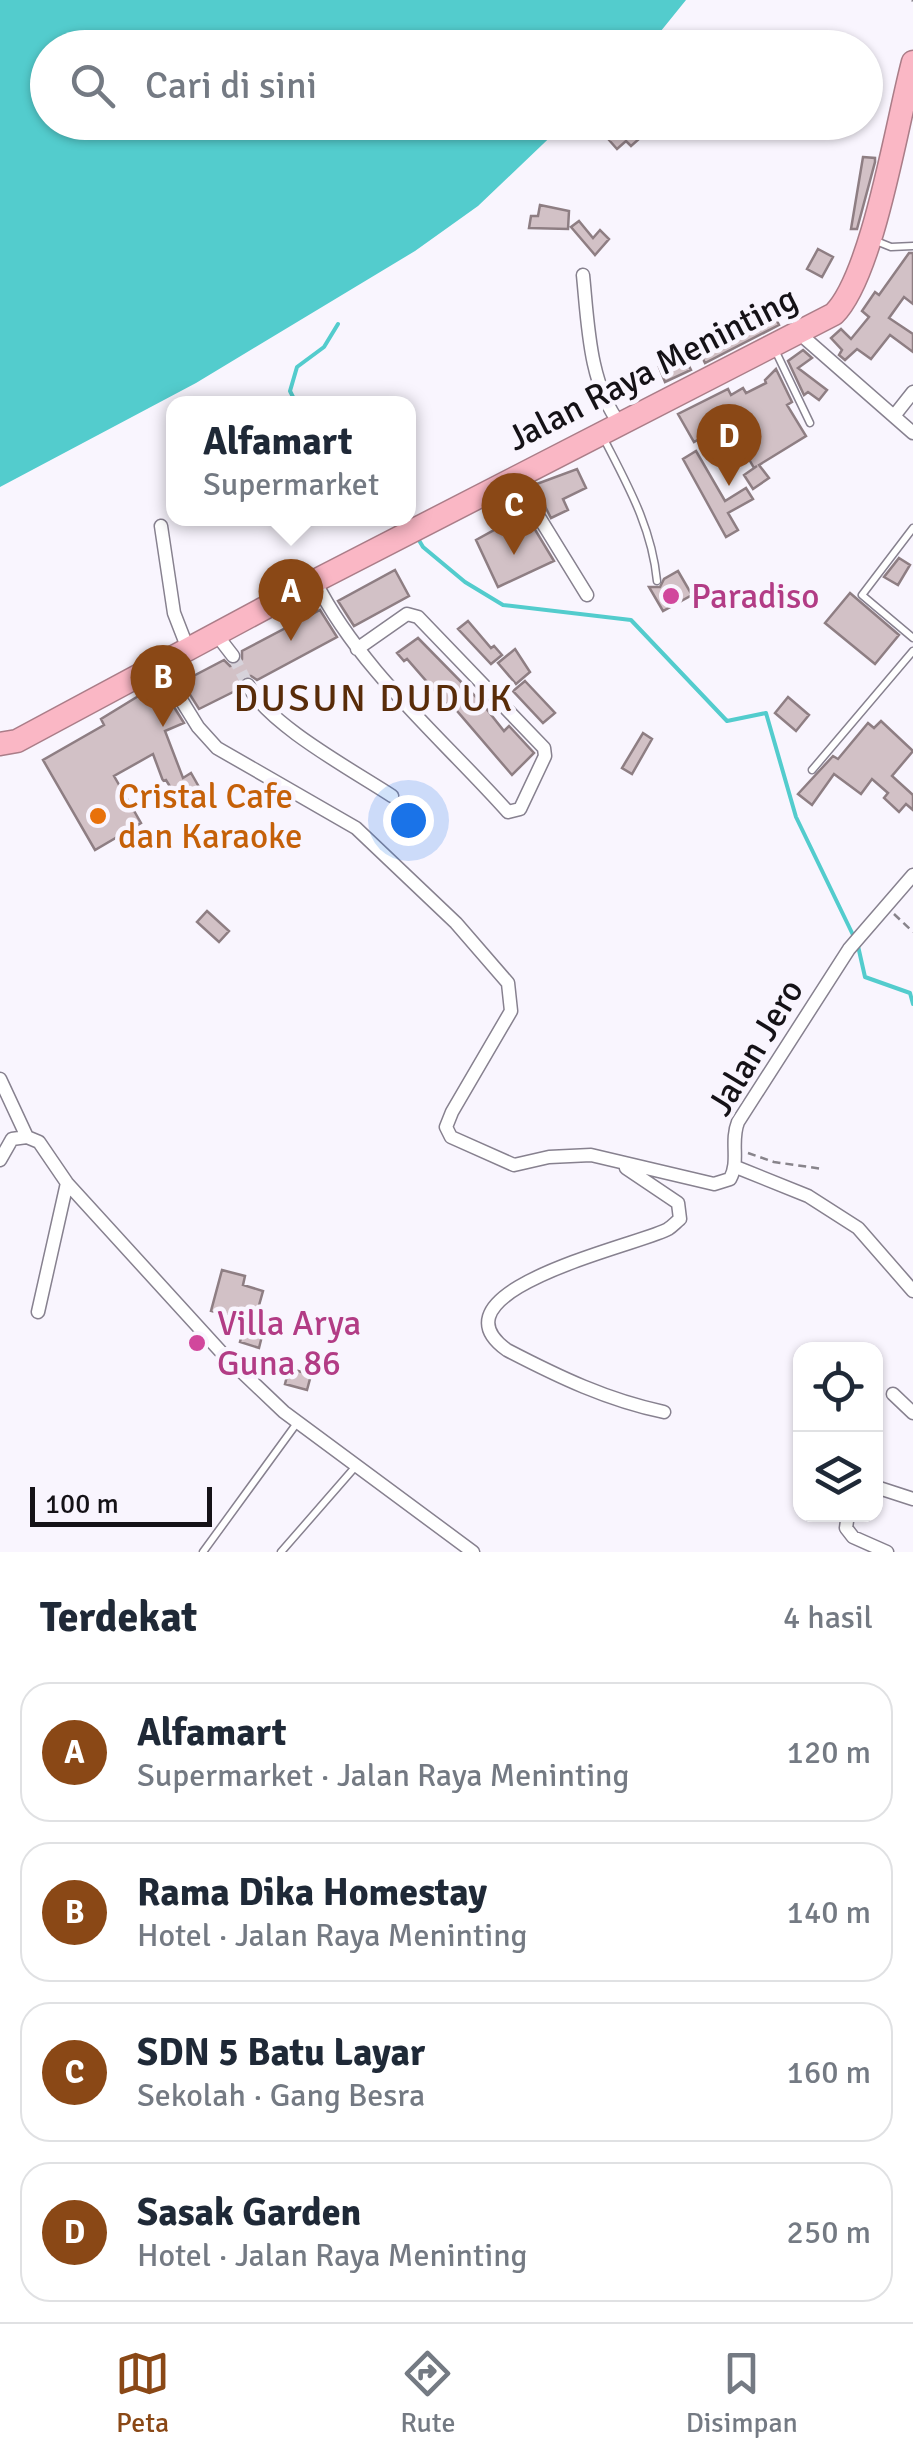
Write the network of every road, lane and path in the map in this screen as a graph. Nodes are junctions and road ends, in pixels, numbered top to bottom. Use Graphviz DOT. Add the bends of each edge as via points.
graph roads {
  1 [pos="913,62"];
  2 [pos="869,238"];
  3 [pos="913,246"];
  4 [pos="583,275"];
  5 [pos="800,334"];
  6 [pos="773,347"];
  7 [pos="913,392"];
  8 [pos="894,416"];
  9 [pos="810,422"];
  10 [pos="611,429"];
  11 [pos="913,433"];
  12 [pos="515,478"];
  13 [pos="161,526"];
  14 [pos="913,528"];
  15 [pos="315,580"];
  16 [pos="657,581"];
  17 [pos="587,595"];
  18 [pos="216,634"];
  19 [pos="913,638"];
  20 [pos="188,649"];
  21 [pos="358,649"];
  22 [pos="913,651"];
  23 [pos="233,656"];
  24 [pos="159,664"];
  25 [pos="248,685"];
  26 [pos="0,744"];
  27 [pos="812,770"];
  28 [pos="392,796"];
  29 [pos="913,874"];
  30 [pos="886,906"];
  31 [pos="913,932"];
  32 [pos="0,1079"];
  33 [pos="28,1136"];
  34 [pos="733,1147"];
  35 [pos="0,1160"];
  36 [pos="615,1161"];
  37 [pos="736,1167"];
  38 [pos="823,1169"];
  39 [pos="67,1182"];
  40 [pos="913,1291"];
  41 [pos="38,1312"];
  42 [pos="894,1394"];
  43 [pos="664,1412"];
  44 [pos="913,1413"];
  45 [pos="297,1423"];
  46 [pos="356,1466"];
  47 [pos="883,1489"];
  48 [pos="913,1499"];
  49 [pos="847,1522"];
  50 [pos="203,1552"];
  51 [pos="281,1552"];
  52 [pos="474,1552"];
  53 [pos="887,1552"];
  1 -- 2 [label="highway, Jalan Raya Meninting" via="898,144"];
  2 -- 3 [label="lane"];
  2 -- 5 [label="highway, Jalan Raya Meninting" via="850,296"];
  4 -- 10 [label="street"];
  5 -- 6 [label="highway, Jalan Raya Meninting"];
  5 -- 8 [label="street"];
  6 -- 9 [label="lane"];
  6 -- 10 [label="highway, Jalan Raya Meninting"];
  7 -- 8 [label="street"];
  8 -- 11 [label="street"];
  10 -- 12 [label="highway, Jalan Raya Meninting"];
  10 -- 16 [label="lane" via="644,519"];
  12 -- 15 [label="highway, Jalan Raya Meninting"];
  12 -- 17 [label="street"];
  13 -- 20 [label="street" via="174,613"];
  14 -- 19 [label="lane" via="862,592"];
  15 -- 18 [label="highway, Jalan Raya Meninting"];
  15 -- 21 [label="street"];
  18 -- 20 [label="highway, Jalan Raya Meninting"];
  18 -- 23 [label="street"];
  20 -- 24 [label="highway, Jalan Raya Meninting"];
  21 -- 21 [label="street" via="508,812 520,809 544,748 418,617 407,614"];
  22 -- 27 [label="lane"];
  24 -- 26 [label="highway, Jalan Raya Meninting"];
  24 -- 36 [label="street" via="218,748 356,828 508,983 512,1011 452,1112 446,1127 451,1137 514,1165 549,1156"];
  25 -- 28 [label="street" via="297,732"];
  29 -- 30 [label="street, Jalan Jero"];
  30 -- 31 [label="path"];
  30 -- 34 [label="street, Jalan Jero" via="849,949 738,1122"];
  32 -- 33 [label="street"];
  33 -- 35 [label="street" via="12,1140"];
  33 -- 39 [label="street" via="40,1142"];
  34 -- 37 [label="street, Jalan Jero"];
  34 -- 38 [label="path"];
  36 -- 37 [label="street, Jalan Jero" via="714,1184 730,1179"];
  36 -- 43 [label="street" via="678,1202 680,1218 668,1230 547,1271 501,1300 490,1327 507,1350 578,1387"];
  37 -- 40 [label="street" via="808,1196 858,1228"];
  39 -- 41 [label="street"];
  39 -- 45 [label="street" via="222,1354"];
  42 -- 44 [label="street"];
  45 -- 46 [label="street"];
  45 -- 50 [label="lane"];
  46 -- 51 [label="lane"];
  46 -- 52 [label="street"];
  47 -- 48 [label="street"];
  49 -- 53 [label="street" via="852,1537"];
}
